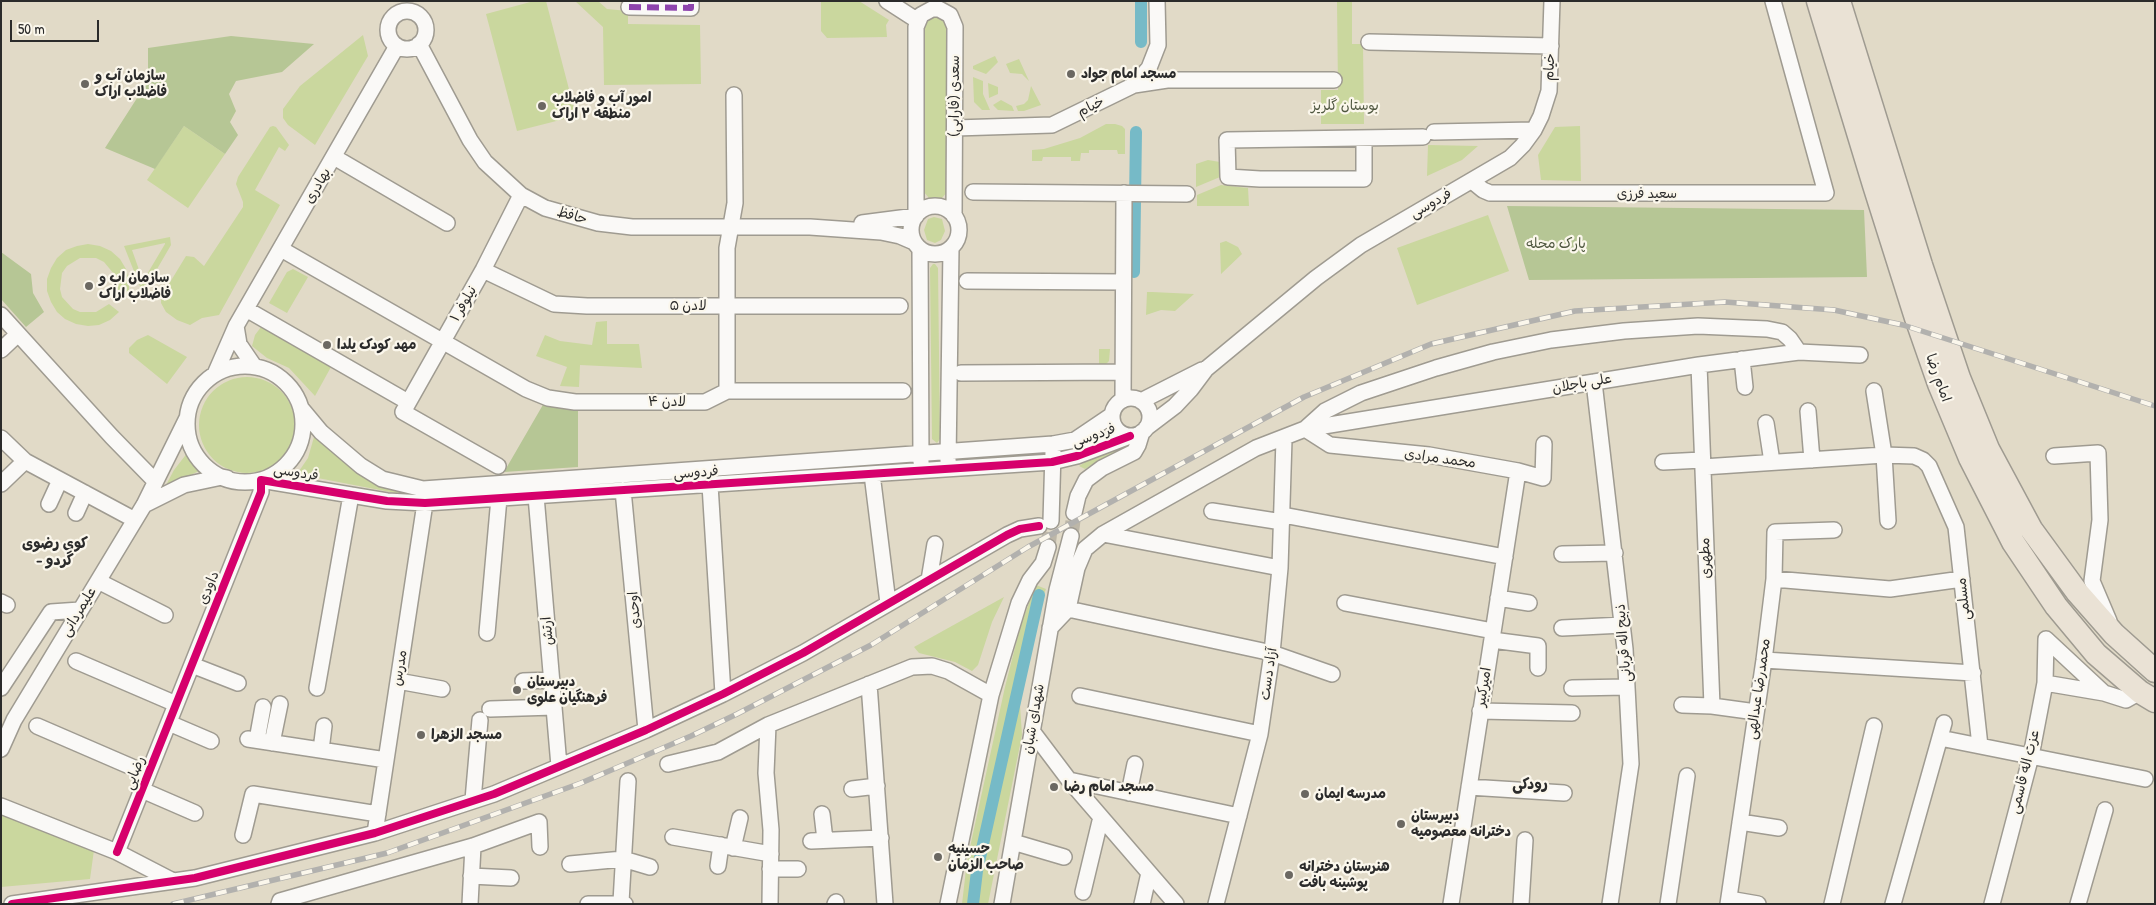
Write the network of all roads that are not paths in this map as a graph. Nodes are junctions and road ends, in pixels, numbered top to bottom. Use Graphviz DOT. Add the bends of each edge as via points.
graph roads {
  1 [pos="691,1"];
  2 [pos="887,1"];
  3 [pos="1157,1"];
  4 [pos="1552,1"];
  5 [pos="1773,1"];
  6 [pos="1818,1"];
  7 [pos="1839,1"];
  8 [pos="399,7"];
  9 [pos="630,7"];
  10 [pos="918,20"];
  11 [pos="1369,42"];
  12 [pos="419,44"];
  13 [pos="397,46"];
  14 [pos="1551,46"];
  15 [pos="1334,80"];
  16 [pos="1134,85"];
  17 [pos="734,95"];
  18 [pos="955,128"];
  19 [pos="1534,130"];
  20 [pos="1364,139"];
  21 [pos="334,158"];
  22 [pos="1472,181"];
  23 [pos="972,192"];
  24 [pos="1132,193"];
  25 [pos="1187,194"];
  26 [pos="521,195"];
  27 [pos="916,216"];
  28 [pos="954,216"];
  29 [pos="447,223"];
  30 [pos="729,227"];
  31 [pos="810,228"];
  32 [pos="917,246"];
  33 [pos="951,248"];
  34 [pos="281,249"];
  35 [pos="483,270"];
  36 [pos="967,281"];
  37 [pos="1123,282"];
  38 [pos="727,306"];
  39 [pos="900,306"];
  40 [pos="246,309"];
  41 [pos="1,315"];
  42 [pos="236,326"];
  43 [pos="18,334"];
  44 [pos="443,341"];
  45 [pos="1,350"];
  46 [pos="1799,352"];
  47 [pos="1860,355"];
  48 [pos="1742,359"];
  49 [pos="1699,365"];
  50 [pos="254,366"];
  51 [pos="1206,369"];
  52 [pos="1123,372"];
  53 [pos="961,373"];
  54 [pos="215,374"];
  55 [pos="1594,382"];
  56 [pos="1745,387"];
  57 [pos="727,391"];
  58 [pos="903,391"];
  59 [pos="1874,391"];
  60 [pos="1123,400"];
  61 [pos="1141,401"];
  62 [pos="405,407"];
  63 [pos="301,408"];
  64 [pos="1808,410"];
  65 [pos="1112,415"];
  66 [pos="187,418"];
  67 [pos="1766,423"];
  68 [pos="1305,429"];
  69 [pos="1139,432"];
  70 [pos="1,438"];
  71 [pos="1284,439"];
  72 [pos="1053,444"];
  73 [pos="1544,444"];
  74 [pos="948,452"];
  75 [pos="921,454"];
  76 [pos="1884,455"];
  77 [pos="2054,456"];
  78 [pos="1812,460"];
  79 [pos="25,461"];
  80 [pos="1663,462"];
  81 [pos="1772,462"];
  82 [pos="1702,463"];
  83 [pos="498,466"];
  84 [pos="948,470"];
  85 [pos="1052,470"];
  86 [pos="921,471"];
  87 [pos="1518,471"];
  88 [pos="872,474"];
  89 [pos="60,480"];
  90 [pos="261,480"];
  91 [pos="155,481"];
  92 [pos="234,481"];
  93 [pos="1,484"];
  94 [pos="710,485"];
  95 [pos="624,490"];
  96 [pos="85,493"];
  97 [pos="351,495"];
  98 [pos="536,496"];
  99 [pos="498,498"];
  100 [pos="425,503"];
  101 [pos="49,504"];
  102 [pos="144,505"];
  103 [pos="1212,511"];
  104 [pos="1074,512"];
  105 [pos="76,513"];
  106 [pos="1282,519"];
  107 [pos="135,520"];
  108 [pos="1888,521"];
  109 [pos="1834,530"];
  110 [pos="1103,534"];
  111 [pos="1070,536"];
  112 [pos="935,544"];
  113 [pos="1048,547"];
  114 [pos="1615,553"];
  115 [pos="1562,554"];
  116 [pos="1505,557"];
  117 [pos="1280,568"];
  118 [pos="1774,579"];
  119 [pos="1962,579"];
  120 [pos="929,580"];
  121 [pos="98,581"];
  122 [pos="1498,598"];
  123 [pos="888,603"];
  124 [pos="1345,603"];
  125 [pos="1529,604"];
  126 [pos="80,610"];
  127 [pos="1068,610"];
  128 [pos="165,615"];
  129 [pos="1623,625"];
  130 [pos="1050,628"];
  131 [pos="1562,628"];
  132 [pos="487,633"];
  133 [pos="2114,634"];
  134 [pos="1492,636"];
  135 [pos="1272,653"];
  136 [pos="1764,660"];
  137 [pos="76,662"];
  138 [pos="192,665"];
  139 [pos="1538,668"];
  140 [pos="2155,671"];
  141 [pos="1972,673"];
  142 [pos="1332,674"];
  143 [pos="552,680"];
  144 [pos="398,681"];
  145 [pos="523,681"];
  146 [pos="238,683"];
  147 [pos="2045,683"];
  148 [pos="868,684"];
  149 [pos="1627,687"];
  150 [pos="1,688"];
  151 [pos="317,688"];
  152 [pos="1572,688"];
  153 [pos="442,689"];
  154 [pos="2104,693"];
  155 [pos="723,694"];
  156 [pos="991,695"];
  157 [pos="1080,696"];
  158 [pos="2148,696"];
  159 [pos="176,704"];
  160 [pos="280,704"];
  161 [pos="1682,705"];
  162 [pos="1712,706"];
  163 [pos="263,707"];
  164 [pos="554,707"];
  165 [pos="1480,711"];
  166 [pos="1756,712"];
  167 [pos="1572,713"];
  168 [pos="14,720"];
  169 [pos="169,722"];
  170 [pos="768,725"];
  171 [pos="36,726"];
  172 [pos="324,726"];
  173 [pos="1874,726"];
  174 [pos="646,730"];
  175 [pos="1032,731"];
  176 [pos="1260,734"];
  177 [pos="1,735"];
  178 [pos="211,741"];
  179 [pos="272,742"];
  180 [pos="1980,746"];
  181 [pos="1,748"];
  182 [pos="321,750"];
  183 [pos="2031,756"];
  184 [pos="386,760"];
  185 [pos="668,764"];
  186 [pos="1135,764"];
  187 [pos="559,766"];
  188 [pos="148,774"];
  189 [pos="1687,776"];
  190 [pos="2145,779"];
  191 [pos="1069,780"];
  192 [pos="628,781"];
  193 [pos="877,786"];
  194 [pos="1469,787"];
  195 [pos="852,789"];
  196 [pos="142,790"];
  197 [pos="1130,793"];
  198 [pos="1564,793"];
  199 [pos="473,800"];
  200 [pos="1,806"];
  201 [pos="2105,810"];
  202 [pos="196,813"];
  203 [pos="378,814"];
  204 [pos="822,814"];
  205 [pos="1239,816"];
  206 [pos="1101,817"];
  207 [pos="740,818"];
  208 [pos="1740,822"];
  209 [pos="1779,828"];
  210 [pos="376,832"];
  211 [pos="243,835"];
  212 [pos="674,837"];
  213 [pos="881,838"];
  214 [pos="1525,840"];
  215 [pos="1013,842"];
  216 [pos="473,846"];
  217 [pos="540,847"];
  218 [pos="727,847"];
  219 [pos="117,852"];
  220 [pos="1064,857"];
  221 [pos="623,859"];
  222 [pos="770,862"];
  223 [pos="570,864"];
  224 [pos="718,866"];
  225 [pos="650,867"];
  226 [pos="798,869"];
  227 [pos="1149,873"];
  228 [pos="471,876"];
  229 [pos="511,878"];
  230 [pos="174,881"];
  231 [pos="1084,892"];
  232 [pos="1728,902"];
  233 [pos="277,903"];
  234 [pos="593,903"];
  235 [pos="623,903"];
  236 [pos="12,904"];
  237 [pos="470,904"];
  238 [pos="588,904"];
  239 [pos="770,904"];
  240 [pos="885,904"];
  241 [pos="948,904"];
  242 [pos="1002,904"];
  243 [pos="1142,904"];
  244 [pos="1176,904"];
  245 [pos="1216,904"];
  246 [pos="1451,904"];
  247 [pos="1521,904"];
  248 [pos="1610,904"];
  249 [pos="1668,904"];
  250 [pos="1758,904"];
  251 [pos="1832,904"];
  252 [pos="1893,904"];
  253 [pos="1992,904"];
  254 [pos="2078,904"];
  1 -- 9 [label="street" via="691,8"];
  2 -- 10 [label="street"];
  3 -- 16 [label="street, خیام" via="1158,45 1149,68"];
  4 -- 14 [label="street, خیام"];
  5 -- 22 [label="street, سعید فرزی" via="1826,193 1499,193 1483,190"];
  6 -- 158 [label="highway, امام رضا" via="1916,318 1970,458 2013,542 2056,606 2096,654"];
  7 -- 133 [label="highway, امام رضا" via="1958,378 1988,448 2031,530 2077,592"];
  8 -- 12 [label="street" via="421,18 426,29"];
  8 -- 13 [label="street" via="388,28"];
  10 -- 18 [label="street, سعدی (فارابی)" via="926,11 938,9 954,21"];
  10 -- 27 [label="street"];
  11 -- 14 [label="street"];
  12 -- 13 [label="street" via="408,48"];
  12 -- 26 [label="street, حافظ" via="484,162"];
  13 -- 21 [label="street, بهادری"];
  14 -- 19 [label="street, خیام" via="1549,90"];
  15 -- 16 [label="street" via="1167,80"];
  16 -- 18 [label="street, خیام" via="1052,125"];
  17 -- 30 [label="street" via="735,203"];
  18 -- 28 [label="street, سعدی (فارابی)"];
  19 -- 20 [label="street"];
  19 -- 22 [label="street, فردوسی" via="1510,158"];
  20 -- 20 [label="street" via="1227,140 1228,177 1260,180 1364,179"];
  21 -- 29 [label="street"];
  21 -- 34 [label="street, بهادری"];
  22 -- 51 [label="street, فردوسی" via="1361,245 1289,299"];
  23 -- 24 [label="street"];
  24 -- 25 [label="street"];
  24 -- 37 [label="street"];
  26 -- 30 [label="street, حافظ" via="545,208 598,223 632,227"];
  26 -- 35 [label="street, نیلوفر ۱"];
  27 -- 28 [label="street" via="926,208 938,207"];
  27 -- 31 [label="street"];
  27 -- 32 [label="street" via="911,228"];
  28 -- 33 [label="street" via="958,233"];
  30 -- 31 [label="street, حافظ"];
  30 -- 38 [label="street"];
  31 -- 32 [label="street" via="881,232 900,236"];
  32 -- 33 [label="street" via="935,254"];
  32 -- 75 [label="street"];
  33 -- 74 [label="street"];
  34 -- 40 [label="street, بهادری"];
  34 -- 44 [label="street, لادن ۴"];
  35 -- 38 [label="street, لادن ۵" via="554,304"];
  35 -- 44 [label="street, نیلوفر ۱"];
  36 -- 37 [label="street"];
  37 -- 52 [label="street"];
  38 -- 39 [label="street, لادن ۵"];
  38 -- 57 [label="street"];
  40 -- 42 [label="street, بهادری"];
  40 -- 62 [label="street"];
  41 -- 43 [label="street"];
  42 -- 50 [label="street" via="239,344"];
  42 -- 54 [label="street, بهادری"];
  43 -- 45 [label="street"];
  43 -- 91 [label="street"];
  44 -- 57 [label="street, لادن ۴" via="526,389 548,398 592,402 705,402"];
  44 -- 62 [label="street, نیلوفر ۱"];
  46 -- 47 [label="street, علی باجلان"];
  46 -- 48 [label="street, علی باجلان"];
  46 -- 68 [label="street" via="1782,332 1767,329 1698,326 1551,340 1483,354 1361,393 1326,411"];
  48 -- 49 [label="street, علی باجلان"];
  48 -- 56 [label="street"];
  49 -- 55 [label="street, علی باجلان"];
  49 -- 82 [label="street, مطهری"];
  50 -- 54 [label="street" via="234,367"];
  50 -- 63 [label="street" via="284,380"];
  51 -- 61 [label="street, فردوسی"];
  51 -- 69 [label="street, فردوسی" via="1175,406"];
  52 -- 53 [label="street"];
  52 -- 60 [label="street"];
  54 -- 66 [label="street" via="201,385"];
  55 -- 68 [label="street, علی باجلان"];
  55 -- 114 [label="street, ذبیح اله قربانی"];
  57 -- 58 [label="street, لادن ۴"];
  59 -- 76 [label="street"];
  60 -- 61 [label="street"];
  60 -- 65 [label="street"];
  61 -- 69 [label="street" via="1150,416"];
  62 -- 83 [label="street"];
  63 -- 75 [label="street, فردوسی" via="321,432 361,466 382,478 423,489"];
  63 -- 90 [label="street" via="303,434 296,452 284,468"];
  64 -- 78 [label="street"];
  65 -- 69 [label="street" via="1114,426 1124,434"];
  65 -- 72 [label="street, فردوسی" via="1075,440"];
  66 -- 91 [label="street, علیمردانی"];
  66 -- 92 [label="street" via="188,435 204,465"];
  67 -- 81 [label="street"];
  68 -- 71 [label="street"];
  68 -- 87 [label="street, محمد مرادی" via="1330,445 1429,455"];
  69 -- 85 [label="street, فردوسی" via="1077,456"];
  69 -- 104 [label="street" via="1134,452 1086,480"];
  70 -- 79 [label="street"];
  71 -- 106 [label="street, آزاد دست"];
  71 -- 110 [label="street" via="1256,448"];
  72 -- 74 [label="street, فردوسی"];
  72 -- 85 [label="street"];
  73 -- 87 [label="street, محمد مرادی" via="1543,478"];
  74 -- 75 [label="street, فردوسی"];
  74 -- 84 [label="street"];
  75 -- 86 [label="street"];
  76 -- 78 [label="street"];
  76 -- 108 [label="street"];
  76 -- 119 [label="street, مسلمی" via="1914,456 1930,466 1956,527"];
  77 -- 133 [label="street" via="2098,453 2100,520 2092,581"];
  78 -- 81 [label="street"];
  79 -- 89 [label="street"];
  79 -- 93 [label="street"];
  80 -- 82 [label="street"];
  81 -- 82 [label="street"];
  82 -- 162 [label="street, مطهری"];
  84 -- 85 [label="street, فردوسی"];
  84 -- 86 [label="street, فردوسی"];
  85 -- 120 [label="street" via="1045,523 1020,528"];
  86 -- 88 [label="street, فردوسی"];
  87 -- 116 [label="street, امیرکبیر"];
  88 -- 94 [label="street, فردوسی"];
  88 -- 123 [label="street"];
  89 -- 96 [label="street"];
  89 -- 101 [label="street"];
  90 -- 92 [label="street"];
  90 -- 97 [label="street, فردوسی"];
  90 -- 138 [label="street, داودی" via="261,492"];
  91 -- 102 [label="street, علیمردانی"];
  92 -- 102 [label="street" via="222,477 193,483"];
  94 -- 95 [label="street, فردوسی"];
  94 -- 155 [label="street"];
  95 -- 98 [label="street, فردوسی"];
  95 -- 174 [label="street, اوحدی"];
  96 -- 105 [label="street"];
  96 -- 107 [label="street"];
  97 -- 100 [label="street, فردوسی"];
  97 -- 151 [label="street"];
  98 -- 99 [label="street, فردوسی"];
  98 -- 143 [label="street, ارتش"];
  99 -- 100 [label="street, فردوسی"];
  99 -- 132 [label="street"];
  100 -- 144 [label="street, مدرس"];
  102 -- 107 [label="street, علیمردانی"];
  103 -- 106 [label="street"];
  106 -- 116 [label="street"];
  106 -- 117 [label="street, آزاد دست"];
  107 -- 121 [label="street, علیمردانی"];
  109 -- 118 [label="street, محمدرضا عبدالهی" via="1776,532"];
  110 -- 117 [label="street"];
  110 -- 127 [label="street" via="1081,557"];
  111 -- 130 [label="street, شهدای شبان"];
  112 -- 120 [label="street"];
  113 -- 156 [label="street" via="1043,562 1019,602"];
  114 -- 115 [label="street"];
  114 -- 129 [label="street, ذبیح اله قربانی"];
  116 -- 122 [label="street, امیرکبیر"];
  117 -- 135 [label="street, آزاد دست"];
  118 -- 119 [label="street" via="1890,589"];
  118 -- 136 [label="street, محمدرضا عبدالهی"];
  119 -- 141 [label="street, مسلمی"];
  120 -- 123 [label="street"];
  121 -- 126 [label="street, علیمردانی"];
  121 -- 128 [label="street"];
  122 -- 125 [label="street"];
  122 -- 134 [label="street, امیرکبیر"];
  123 -- 155 [label="street" via="803,653"];
  124 -- 134 [label="street"];
  126 -- 150 [label="street" via="52,612"];
  126 -- 168 [label="street, علیمردانی"];
  127 -- 130 [label="street"];
  127 -- 135 [label="street"];
  129 -- 131 [label="street"];
  129 -- 149 [label="street, ذبیح اله قربانی"];
  130 -- 175 [label="street, شهدای شبان"];
  133 -- 140 [label="highway, امام رضا"];
  134 -- 139 [label="street" via="1538,646"];
  134 -- 165 [label="street, امیرکبیر"];
  135 -- 142 [label="street"];
  135 -- 176 [label="street, آزاد دست"];
  136 -- 141 [label="street"];
  136 -- 166 [label="street, محمدرضا عبدالهی"];
  137 -- 159 [label="street"];
  138 -- 146 [label="street"];
  138 -- 159 [label="street, داودی"];
  141 -- 180 [label="street, مسلمی"];
  143 -- 145 [label="street"];
  143 -- 164 [label="street, ارتش"];
  144 -- 153 [label="street"];
  144 -- 184 [label="street, مدرس"];
  147 -- 154 [label="street"];
  147 -- 154 [label="street, عزت اله قاسمی" via="2046,639"];
  147 -- 183 [label="street, عزت اله قاسمی"];
  148 -- 156 [label="street" via="912,667 932,666 948,671"];
  148 -- 170 [label="street"];
  148 -- 193 [label="street"];
  149 -- 152 [label="street"];
  149 -- 248 [label="street, ذبیح اله قربانی" via="1631,764"];
  154 -- 158 [label="street" via="2126,700"];
  155 -- 174 [label="street"];
  156 -- 241 [label="street"];
  157 -- 176 [label="street"];
  159 -- 169 [label="street, رضایی"];
  160 -- 179 [label="street"];
  161 -- 162 [label="street"];
  162 -- 166 [label="street"];
  163 -- 179 [label="street" via="252,740"];
  164 -- 187 [label="street, ارتش"];
  164 -- 199 [label="street" via="485,714"];
  165 -- 167 [label="street"];
  165 -- 194 [label="street, امیرکبیر"];
  166 -- 208 [label="street, محمدرضا عبدالهی"];
  168 -- 177 [label="street, علیمردانی"];
  168 -- 181 [label="street, علیمردانی"];
  169 -- 178 [label="street"];
  169 -- 188 [label="street, رضایی"];
  170 -- 185 [label="street" via="718,752"];
  170 -- 222 [label="street" via="766,773"];
  171 -- 188 [label="street"];
  172 -- 182 [label="street"];
  173 -- 251 [label="street"];
  174 -- 187 [label="street"];
  175 -- 191 [label="street"];
  175 -- 215 [label="street, شهدای شبان"];
  176 -- 205 [label="street, آزاد دست"];
  179 -- 182 [label="street"];
  180 -- 183 [label="street"];
  180 -- 252 [label="street" via="1942,730"];
  182 -- 184 [label="street"];
  183 -- 190 [label="street"];
  183 -- 253 [label="street, عزت اله قاسمی"];
  184 -- 203 [label="street, مدرس"];
  186 -- 197 [label="street"];
  187 -- 199 [label="street"];
  188 -- 196 [label="street, رضایی"];
  189 -- 249 [label="street"];
  191 -- 197 [label="street"];
  191 -- 206 [label="street"];
  192 -- 221 [label="street"];
  193 -- 195 [label="street"];
  193 -- 213 [label="street"];
  194 -- 198 [label="street"];
  194 -- 246 [label="street, امیرکبیر"];
  196 -- 202 [label="street"];
  196 -- 219 [label="street, رضایی"];
  197 -- 205 [label="street"];
  199 -- 210 [label="street"];
  200 -- 219 [label="street"];
  201 -- 254 [label="street"];
  203 -- 210 [label="street, مدرس"];
  203 -- 211 [label="street" via="254,794"];
  204 -- 213 [label="street" via="818,840"];
  205 -- 245 [label="street, آزاد دست"];
  206 -- 227 [label="street"];
  206 -- 231 [label="street"];
  207 -- 218 [label="street"];
  208 -- 209 [label="street"];
  208 -- 232 [label="street, محمدرضا عبدالهی"];
  210 -- 230 [label="street"];
  212 -- 218 [label="street"];
  213 -- 240 [label="street"];
  214 -- 247 [label="street"];
  215 -- 220 [label="street"];
  215 -- 242 [label="street, شهدای شبان"];
  216 -- 217 [label="street" via="539,822"];
  216 -- 228 [label="street"];
  216 -- 233 [label="street"];
  218 -- 222 [label="street"];
  218 -- 224 [label="street"];
  219 -- 230 [label="street"];
  221 -- 223 [label="street"];
  221 -- 225 [label="street"];
  221 -- 235 [label="street"];
  222 -- 226 [label="street"];
  222 -- 239 [label="street"];
  227 -- 243 [label="street"];
  227 -- 244 [label="street"];
  228 -- 229 [label="street"];
  228 -- 237 [label="street"];
  230 -- 236 [label="street"];
  232 -- 250 [label="street"];
  234 -- 235 [label="street"];
  234 -- 238 [label="street"];
}
